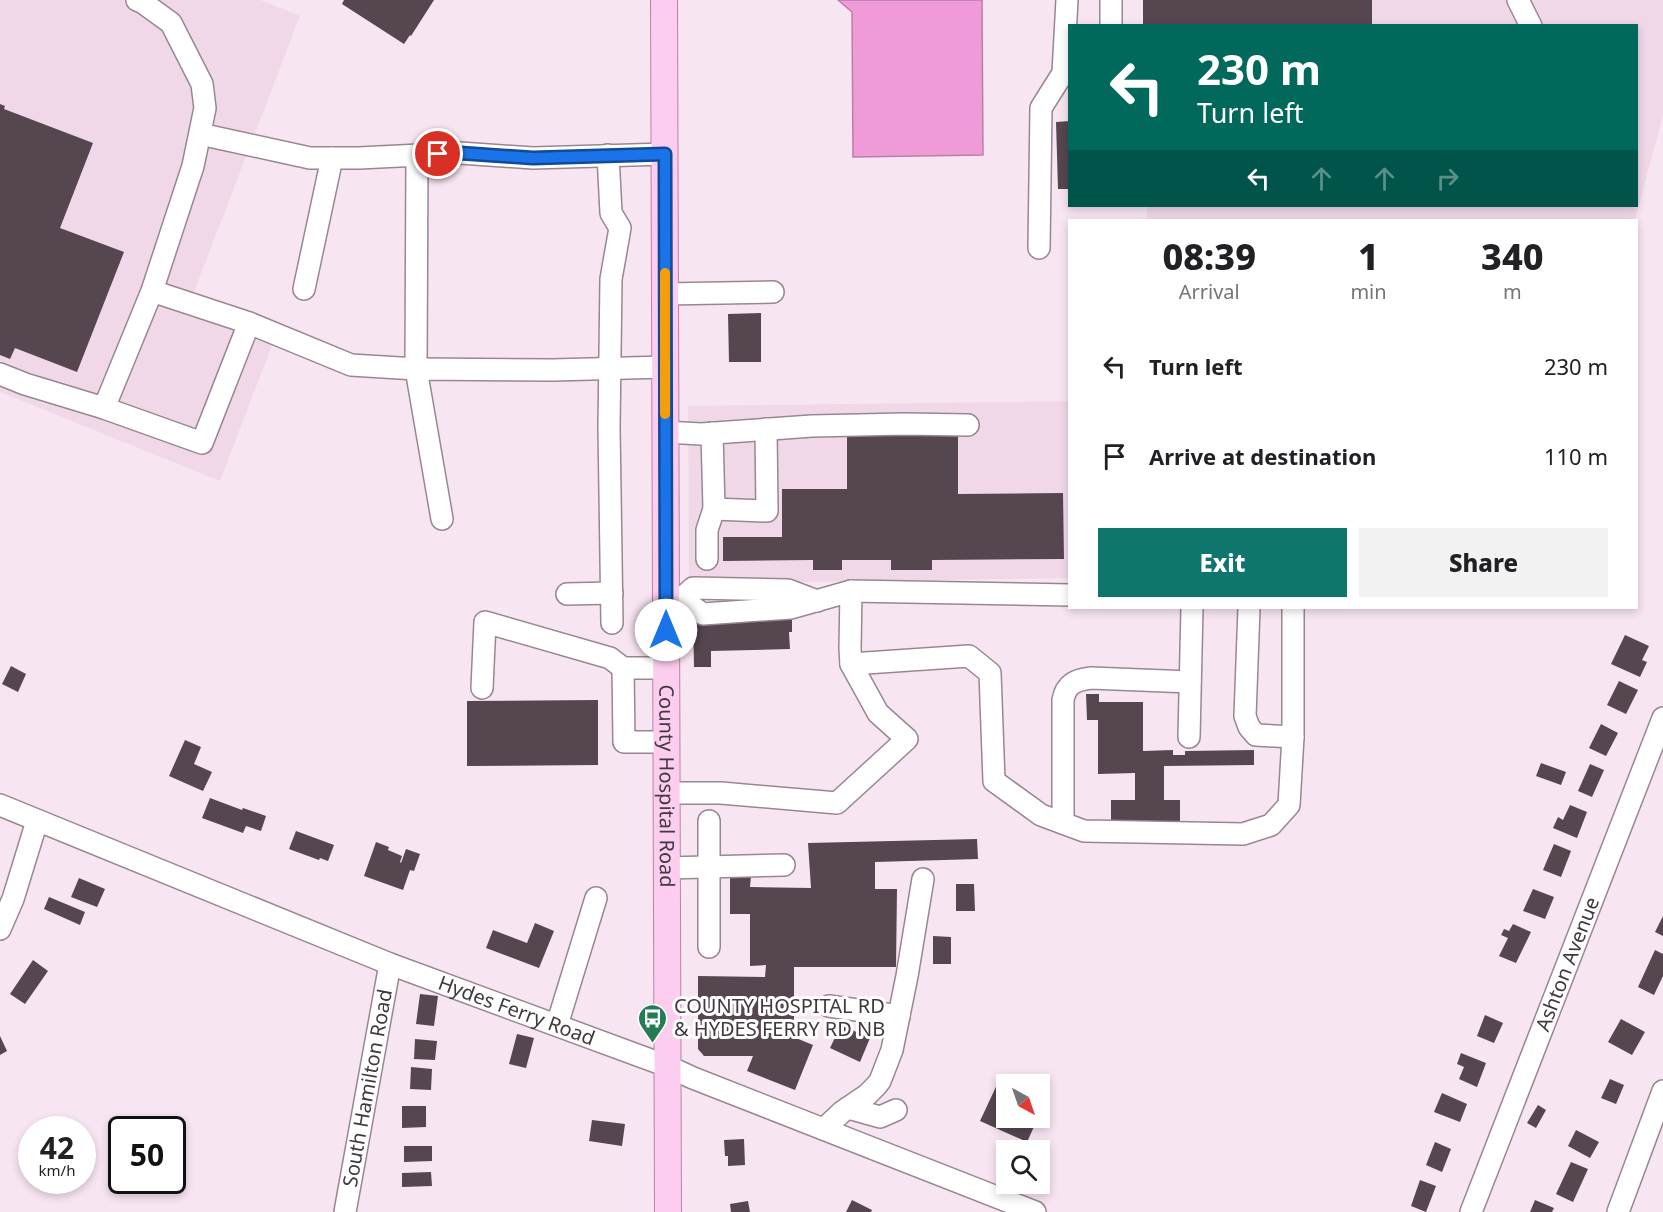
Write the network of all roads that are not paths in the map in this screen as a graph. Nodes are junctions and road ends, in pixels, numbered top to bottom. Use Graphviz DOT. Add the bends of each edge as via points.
graph roads {
  1 [pos="137,0"];
  2 [pos="664,0"];
  3 [pos="1067,0"];
  4 [pos="1111,0"];
  5 [pos="1518,0"];
  6 [pos="1111,24"];
  7 [pos="1530,24"];
  8 [pos="1062,86"];
  9 [pos="200,134"];
  10 [pos="665,154"];
  11 [pos="417,155"];
  12 [pos="608,155"];
  13 [pos="332,158"];
  14 [pos="1039,248"];
  15 [pos="304,289"];
  16 [pos="152,291"];
  17 [pos="773,292"];
  18 [pos="665,294"];
  19 [pos="249,323"];
  20 [pos="665,367"];
  21 [pos="416,369"];
  22 [pos="610,369"];
  23 [pos="0,374"];
  24 [pos="104,408"];
  25 [pos="969,425"];
  26 [pos="766,429"];
  27 [pos="665,432"];
  28 [pos="712,433"];
  29 [pos="714,510"];
  30 [pos="442,519"];
  31 [pos="707,559"];
  32 [pos="851,591"];
  33 [pos="612,593"];
  34 [pos="567,594"];
  35 [pos="1068,595"];
  36 [pos="673,596"];
  37 [pos="1192,609"];
  38 [pos="1249,609"];
  39 [pos="1293,609"];
  40 [pos="612,623"];
  41 [pos="851,664"];
  42 [pos="623,668"];
  43 [pos="666,668"];
  44 [pos="1190,682"];
  45 [pos="482,688"];
  46 [pos="1663,718"];
  47 [pos="1189,737"];
  48 [pos="1293,737"];
  49 [pos="666,741"];
  50 [pos="667,793"];
  51 [pos="0,805"];
  52 [pos="37,821"];
  53 [pos="709,821"];
  54 [pos="1063,823"];
  55 [pos="784,865"];
  56 [pos="710,867"];
  57 [pos="666,868"];
  58 [pos="923,879"];
  59 [pos="596,898"];
  60 [pos="0,929"];
  61 [pos="709,947"];
  62 [pos="390,964"];
  63 [pos="829,1006"];
  64 [pos="899,1016"];
  65 [pos="557,1025"];
  66 [pos="667,1066"];
  67 [pos="1663,1091"];
  68 [pos="848,1108"];
  69 [pos="896,1110"];
  70 [pos="824,1128"];
  71 [pos="1030,1211"];
  72 [pos="345,1212"];
  73 [pos="668,1212"];
  74 [pos="1471,1212"];
  75 [pos="1618,1212"];
  1 -- 9 [label="street" via="171,23 202,84 205,108"];
  2 -- 10 [label="main road, County Hospital Road"];
  3 -- 8 [label="street"];
  4 -- 6 [label="street"];
  5 -- 7 [label="street"];
  8 -- 14 [label="street" via="1041,108"];
  9 -- 13 [label="street" via="310,158"];
  9 -- 16 [label="street"];
  10 -- 12 [label="street"];
  10 -- 18 [label="main road, County Hospital Road"];
  11 -- 12 [label="street"];
  11 -- 13 [label="street"];
  11 -- 21 [label="street"];
  12 -- 22 [label="street" via="611,213 620,228 611,279"];
  13 -- 15 [label="street"];
  16 -- 19 [label="street"];
  16 -- 24 [label="street"];
  17 -- 18 [label="street"];
  18 -- 20 [label="main road, County Hospital Road"];
  19 -- 21 [label="street" via="351,365"];
  19 -- 24 [label="street" via="202,443"];
  20 -- 22 [label="street"];
  20 -- 27 [label="main road, County Hospital Road"];
  21 -- 22 [label="street"];
  21 -- 30 [label="street"];
  22 -- 33 [label="street"];
  23 -- 24 [label="street"];
  25 -- 26 [label="street"];
  26 -- 28 [label="street"];
  26 -- 29 [label="street" via="767,511"];
  27 -- 28 [label="street"];
  27 -- 36 [label="main road, County Hospital Road"];
  28 -- 29 [label="street"];
  29 -- 31 [label="street" via="706,530"];
  32 -- 35 [label="street"];
  32 -- 36 [label="street" via="791,609 703,614"];
  32 -- 41 [label="street"];
  33 -- 34 [label="street"];
  33 -- 40 [label="street"];
  36 -- 43 [label="main road, County Hospital Road"];
  37 -- 44 [label="street"];
  38 -- 48 [label="street" via="1245,716 1256,735"];
  39 -- 48 [label="street"];
  41 -- 50 [label="street" via="878,713 907,739 837,803 721,793"];
  41 -- 54 [label="street" via="969,656 990,673 994,781 1041,815"];
  42 -- 43 [label="street"];
  42 -- 45 [label="street" via="610,658 485,622"];
  42 -- 49 [label="street" via="624,742"];
  43 -- 49 [label="main road, County Hospital Road"];
  44 -- 47 [label="street"];
  44 -- 54 [label="street" via="1091,678 1071,683 1063,700"];
  46 -- 74 [label="street, Ashton Avenue"];
  48 -- 54 [label="street" via="1289,805 1271,825 1243,834 1084,831"];
  49 -- 50 [label="main road, County Hospital Road"];
  50 -- 57 [label="main road, County Hospital Road"];
  51 -- 52 [label="street, Hydes Ferry Road"];
  52 -- 60 [label="street"];
  52 -- 62 [label="street, Hydes Ferry Road"];
  53 -- 56 [label="street"];
  55 -- 56 [label="street"];
  56 -- 57 [label="street"];
  56 -- 61 [label="street"];
  57 -- 66 [label="main road, County Hospital Road"];
  58 -- 64 [label="street"];
  59 -- 65 [label="street"];
  62 -- 65 [label="street, Hydes Ferry Road"];
  62 -- 72 [label="street, South Hamilton Road"];
  63 -- 64 [label="street"];
  64 -- 68 [label="street" via="880,1081"];
  65 -- 66 [label="street, Hydes Ferry Road"];
  66 -- 70 [label="street, Hydes Ferry Road"];
  66 -- 73 [label="main road, County Hospital Road"];
  67 -- 75 [label="street"];
  68 -- 69 [label="street" via="880,1117"];
  68 -- 70 [label="street"];
  70 -- 71 [label="street, Hydes Ferry Road"];
}
